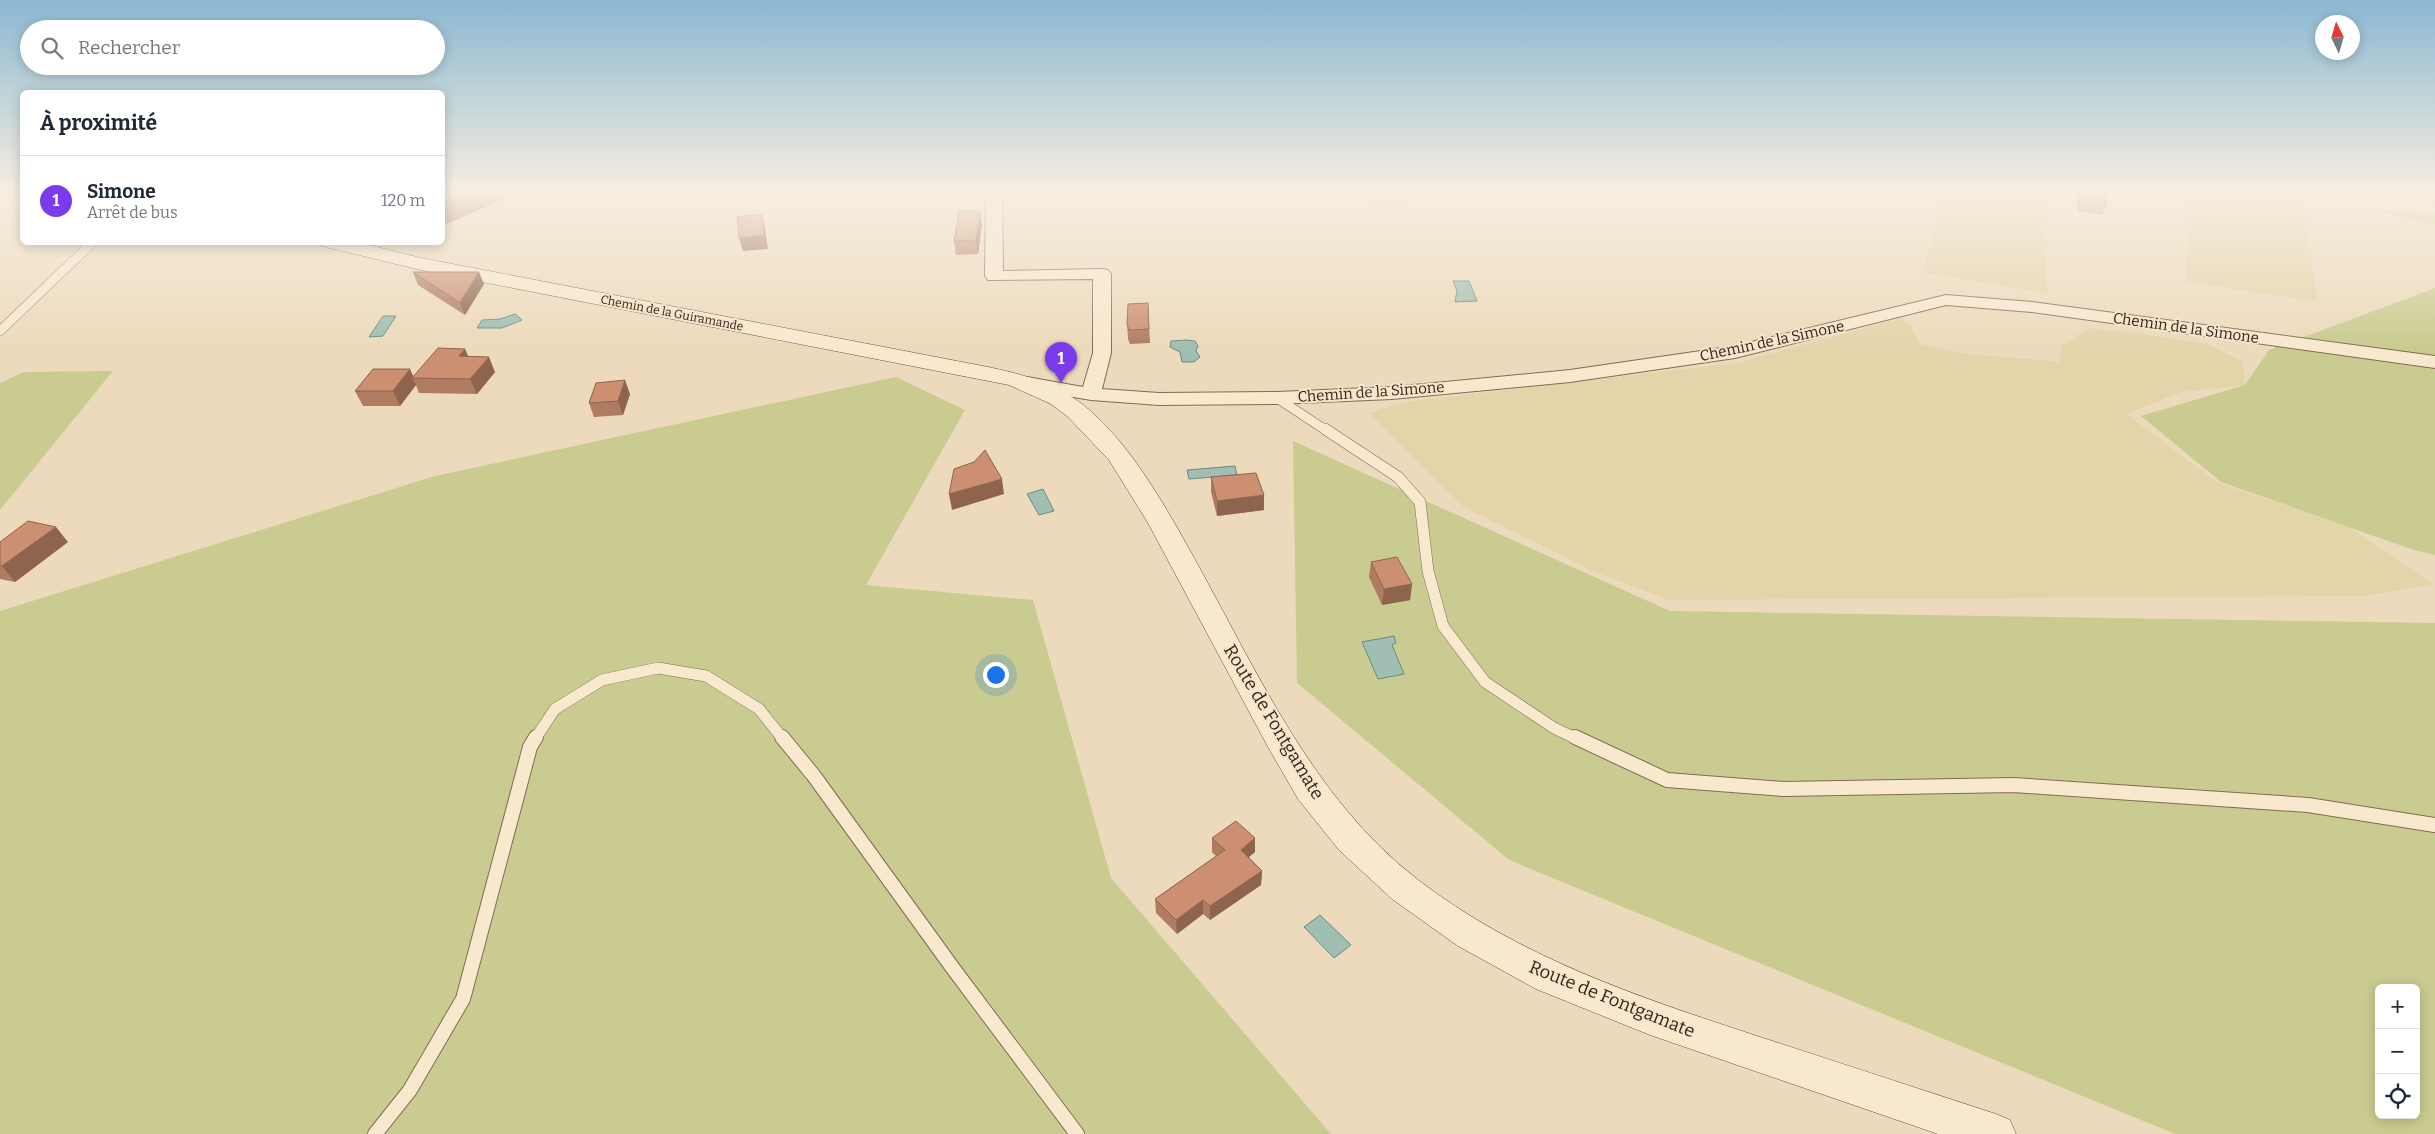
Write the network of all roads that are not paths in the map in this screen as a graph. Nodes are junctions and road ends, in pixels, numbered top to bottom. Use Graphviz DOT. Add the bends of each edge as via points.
graph roads {
  1 [pos="994,244"];
  2 [pos="91,245"];
  3 [pos="342,245"];
  4 [pos="0,331"];
  5 [pos="2435,362"];
  6 [pos="1016,380"];
  7 [pos="1090,394"];
  8 [pos="1277,398"];
  9 [pos="2435,825"];
  10 [pos="375,1134"];
  11 [pos="1077,1134"];
  12 [pos="1996,1134"];
  1 -- 7 [label="street" via="994,276 1102,274 1102,353"];
  2 -- 4 [label="lane"];
  3 -- 6 [label="street, Chemin de la Guiramande" via="421,264"];
  5 -- 8 [label="street, Chemin de la Simone" via="2032,307 1946,300 1735,352 1550,378 1392,393"];
  6 -- 7 [label="street, Chemin de la Simone"];
  6 -- 12 [label="street, Route de Fontgamate" via="1059,399 1119,456 1161,523 1310,790 1351,840 1404,889 1471,935 1549,977 1650,1018"];
  7 -- 8 [label="street, Chemin de la Simone" via="1159,399"];
  8 -- 9 [label="lane" via="1398,477 1420,502 1428,571 1443,626 1485,682 1554,728 1667,780 1783,789 2014,785 2308,805"];
  10 -- 11 [label="lane" via="410,1090 463,999 530,747 555,709 602,680 658,668 706,676 760,709 814,776"];
}
